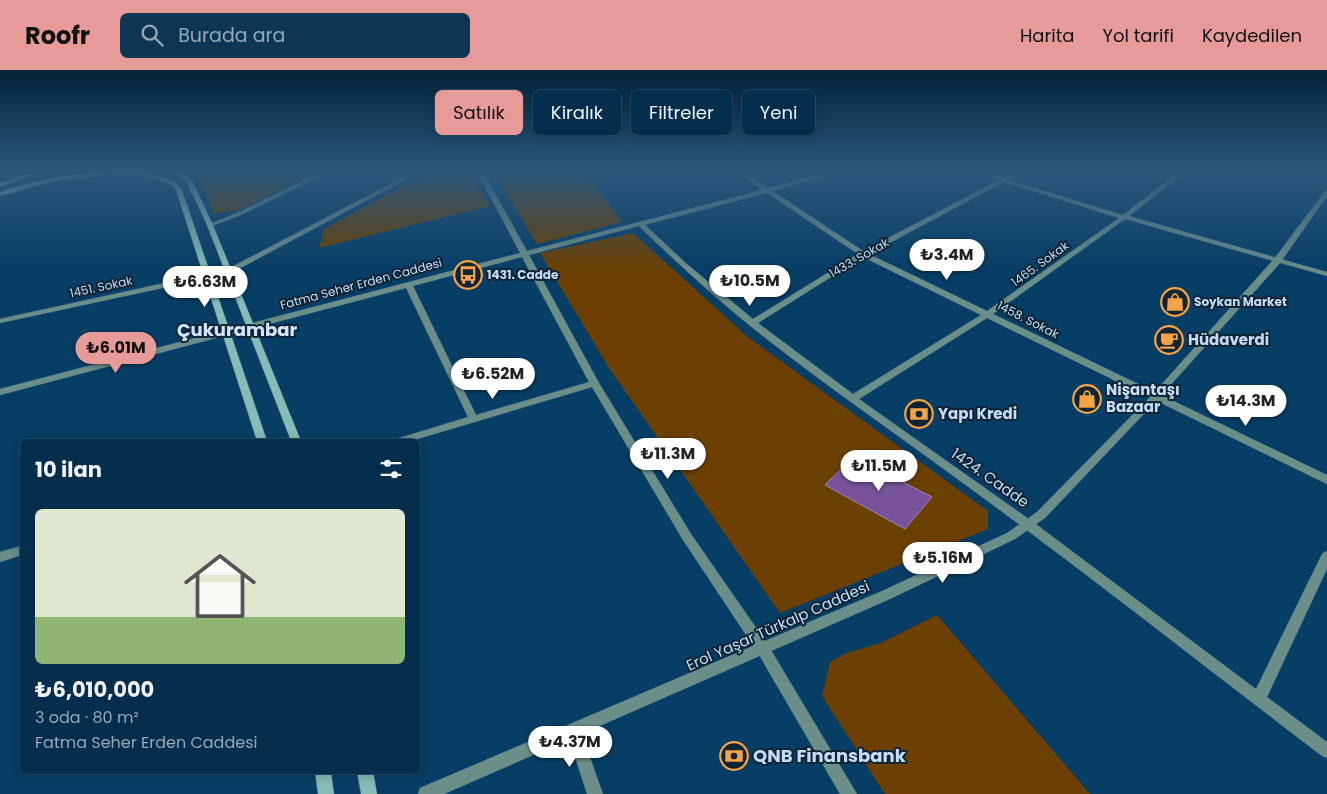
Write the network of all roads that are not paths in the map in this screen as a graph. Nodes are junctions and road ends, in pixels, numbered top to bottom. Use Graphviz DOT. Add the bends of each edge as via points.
graph roads {
  1 [pos="184,204"];
  2 [pos="200,204"];
  3 [pos="260,204"];
  4 [pos="357,204"];
  5 [pos="498,204"];
  6 [pos="716,204"];
  7 [pos="788,204"];
  8 [pos="957,204"];
  9 [pos="1080,204"];
  10 [pos="1141,204"];
  11 [pos="1318,204"];
  12 [pos="1124,217"];
  13 [pos="640,224"];
  14 [pos="210,225"];
  15 [pos="525,254"];
  16 [pos="863,254"];
  17 [pos="1277,261"];
  18 [pos="228,271"];
  19 [pos="1327,274"];
  20 [pos="206,276"];
  21 [pos="408,284"];
  22 [pos="988,313"];
  23 [pos="0,321"];
  24 [pos="752,323"];
  25 [pos="250,326"];
  26 [pos="225,333"];
  27 [pos="594,383"];
  28 [pos="0,392"];
  29 [pos="1155,397"];
  30 [pos="852,399"];
  31 [pos="473,418"];
  32 [pos="261,439"];
  33 [pos="295,439"];
  34 [pos="406,439"];
  35 [pos="1327,480"];
  36 [pos="1028,524"];
  37 [pos="20,552"];
  38 [pos="1327,556"];
  39 [pos="0,557"];
  40 [pos="763,649"];
  41 [pos="1258,700"];
  42 [pos="574,732"];
  43 [pos="1327,751"];
  44 [pos="323,774"];
  45 [pos="366,774"];
  46 [pos="326,794"];
  47 [pos="369,794"];
  48 [pos="426,794"];
  49 [pos="595,794"];
  50 [pos="849,794"];
  1 -- 20 [label="main road"];
  2 -- 14 [label="main road"];
  3 -- 14 [label="street"];
  4 -- 18 [label="street"];
  5 -- 15 [label="street"];
  6 -- 13 [label="street, Fatma Seher Erden Caddesi"];
  7 -- 16 [label="street, 1458. Sokak"];
  8 -- 16 [label="street, 1433. Sokak"];
  9 -- 12 [label="street"];
  10 -- 12 [label="street, 1465. Sokak"];
  11 -- 17 [label="street, Erol Yaşar Türkalp Caddesi"];
  12 -- 17 [label="street"];
  12 -- 22 [label="street, 1465. Sokak"];
  13 -- 15 [label="street, Fatma Seher Erden Caddesi"];
  13 -- 24 [label="street, 1424. Cadde" via="690,272"];
  14 -- 18 [label="main road"];
  15 -- 21 [label="street, Fatma Seher Erden Caddesi"];
  15 -- 27 [label="street"];
  16 -- 22 [label="street, 1458. Sokak"];
  16 -- 24 [label="street, 1433. Sokak"];
  17 -- 19 [label="street"];
  17 -- 29 [label="street, Erol Yaşar Türkalp Caddesi"];
  18 -- 25 [label="main road"];
  20 -- 23 [label="street, 1451. Sokak"];
  20 -- 26 [label="main road"];
  21 -- 25 [label="street, Fatma Seher Erden Caddesi"];
  21 -- 31 [label="street"];
  22 -- 29 [label="street, 1458. Sokak"];
  22 -- 30 [label="street, 1465. Sokak"];
  24 -- 30 [label="street, 1424. Cadde"];
  25 -- 26 [label="street, Fatma Seher Erden Caddesi"];
  25 -- 33 [label="main road"];
  26 -- 28 [label="street, Fatma Seher Erden Caddesi"];
  26 -- 32 [label="main road"];
  27 -- 31 [label="street"];
  27 -- 40 [label="street" via="687,537"];
  29 -- 35 [label="street, 1458. Sokak"];
  29 -- 36 [label="street, Erol Yaşar Türkalp Caddesi" via="1041,515"];
  30 -- 36 [label="street, 1424. Cadde"];
  31 -- 34 [label="street"];
  36 -- 40 [label="street, Erol Yaşar Türkalp Caddesi" via="1011,536 895,592"];
  36 -- 41 [label="street, 1424. Cadde"];
  37 -- 39 [label="street"];
  38 -- 41 [label="street"];
  40 -- 42 [label="street, Erol Yaşar Türkalp Caddesi"];
  40 -- 50 [label="street"];
  41 -- 43 [label="street, 1424. Cadde"];
  42 -- 48 [label="street, Erol Yaşar Türkalp Caddesi"];
  42 -- 49 [label="street"];
  44 -- 46 [label="main road"];
  45 -- 47 [label="main road"];
}
